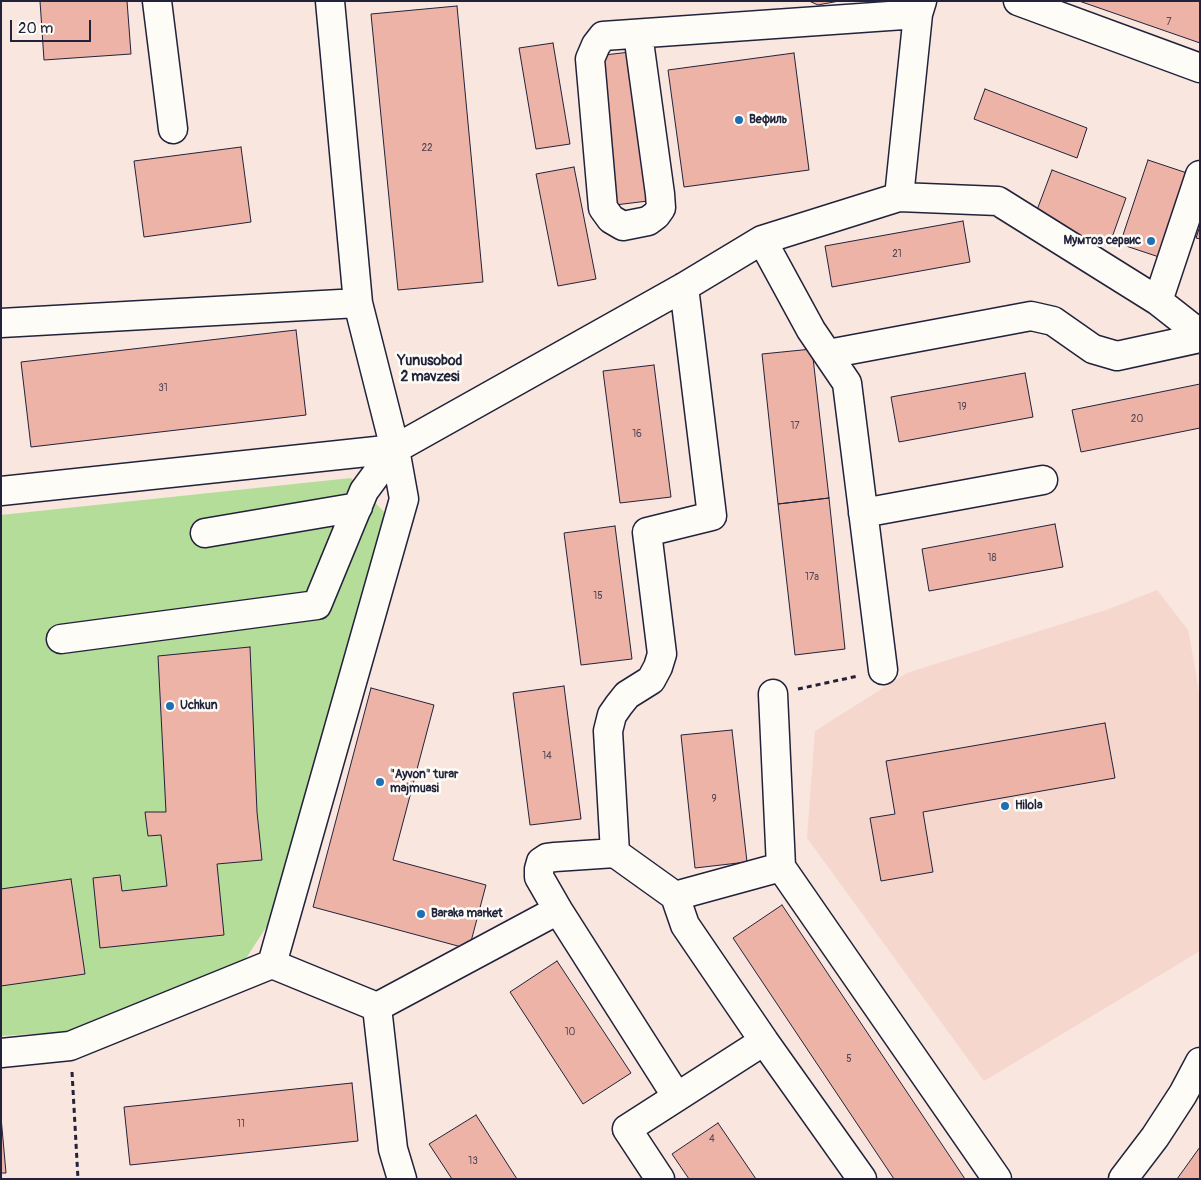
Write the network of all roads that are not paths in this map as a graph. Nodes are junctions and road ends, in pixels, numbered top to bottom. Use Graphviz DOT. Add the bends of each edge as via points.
graph roads {
  1 [pos="157,1"];
  2 [pos="330,1"];
  3 [pos="1018,1"];
  4 [pos="920,7"];
  5 [pos="638,34"];
  6 [pos="1200,68"];
  7 [pos="173,129"];
  8 [pos="1200,175"];
  9 [pos="899,196"];
  10 [pos="762,240"];
  11 [pos="684,287"];
  12 [pos="1158,301"];
  13 [pos="358,303"];
  14 [pos="1,322"];
  15 [pos="1200,334"];
  16 [pos="1200,338"];
  17 [pos="828,354"];
  18 [pos="395,449"];
  19 [pos="1043,480"];
  20 [pos="1,492"];
  21 [pos="358,506"];
  22 [pos="863,513"];
  23 [pos="205,533"];
  24 [pos="61,638"];
  25 [pos="883,670"];
  26 [pos="773,694"];
  27 [pos="615,853"];
  28 [pos="782,867"];
  29 [pos="675,896"];
  30 [pos="558,910"];
  31 [pos="272,964"];
  32 [pos="377,1007"];
  33 [pos="764,1040"];
  34 [pos="1,1052"];
  35 [pos="1200,1062"];
  36 [pos="677,1097"];
  37 [pos="401,1179"];
  38 [pos="660,1179"];
  39 [pos="862,1179"];
  40 [pos="997,1179"];
  41 [pos="1123,1179"];
  1 -- 7 [label="street"];
  2 -- 13 [label="street"];
  3 -- 6 [label="street"];
  4 -- 5 [label="street"];
  4 -- 9 [label="street"];
  5 -- 5 [label="street" via="604,36 590,59 603,208 622,226 648,221 661,208"];
  8 -- 12 [label="street"];
  9 -- 10 [label="street"];
  9 -- 12 [label="street" via="998,201"];
  10 -- 11 [label="street"];
  10 -- 17 [label="street" via="811,330"];
  11 -- 18 [label="street"];
  11 -- 27 [label="street" via="712,516 647,532 662,654 651,680 627,695 618,705 608,731"];
  12 -- 15 [label="street"];
  13 -- 14 [label="street"];
  13 -- 18 [label="street"];
  16 -- 17 [label="street" via="1117,356 1093,349 1053,321 1031,316"];
  17 -- 22 [label="street" via="847,382"];
  18 -- 20 [label="street"];
  18 -- 21 [label="street" via="364,491"];
  18 -- 31 [label="street" via="404,499"];
  19 -- 22 [label="street"];
  21 -- 23 [label="street"];
  21 -- 24 [label="street" via="317,605"];
  22 -- 25 [label="street"];
  26 -- 28 [label="street"];
  27 -- 29 [label="street"];
  27 -- 30 [label="street" via="555,857 541,862 539,877"];
  28 -- 29 [label="street"];
  28 -- 40 [label="street"];
  29 -- 33 [label="street" via="685,925"];
  30 -- 32 [label="street"];
  30 -- 36 [label="street"];
  31 -- 32 [label="street"];
  31 -- 34 [label="street" via="70,1046"];
  32 -- 37 [label="street" via="393,1149"];
  33 -- 36 [label="street"];
  33 -- 39 [label="street"];
  35 -- 41 [label="street" via="1155,1136"];
  36 -- 38 [label="street" via="627,1129"];
}
